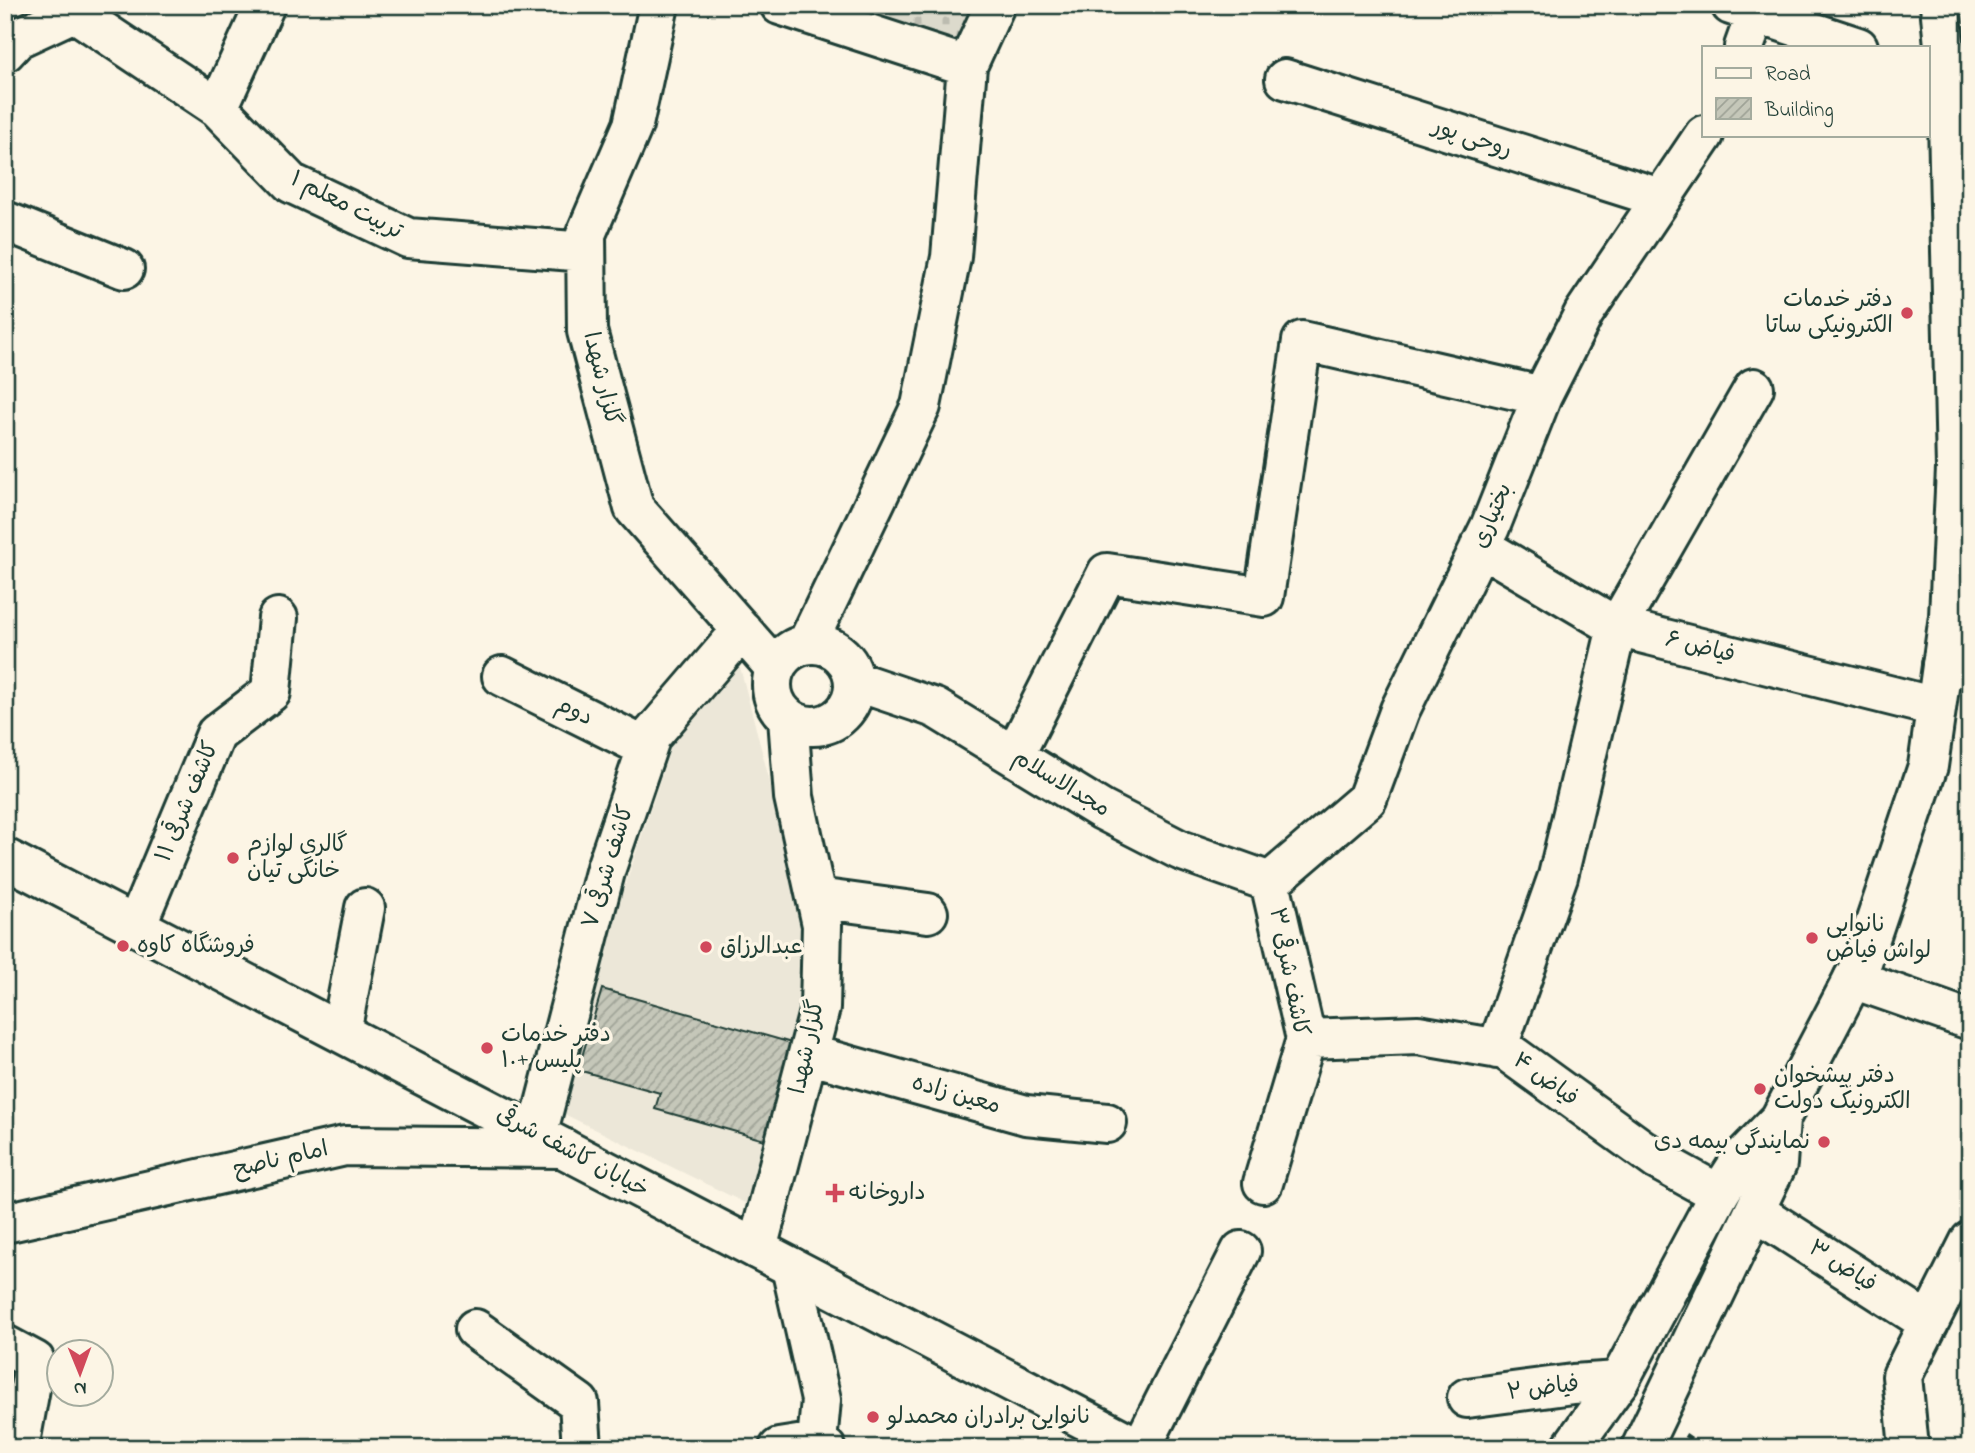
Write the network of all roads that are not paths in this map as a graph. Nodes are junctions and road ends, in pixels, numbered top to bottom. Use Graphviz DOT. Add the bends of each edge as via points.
graph roads {
  1 [pos="265,5"];
  2 [pos="780,5"];
  3 [pos="995,5"];
  4 [pos="1940,5"];
  5 [pos="656,6"];
  6 [pos="75,9"];
  7 [pos="1748,18"];
  8 [pos="1854,46"];
  9 [pos="5,52"];
  10 [pos="967,66"];
  11 [pos="1937,73"];
  12 [pos="1284,79"];
  13 [pos="218,108"];
  14 [pos="1703,136"];
  15 [pos="1660,198"];
  16 [pos="5,221"];
  17 [pos="586,252"];
  18 [pos="124,269"];
  19 [pos="1754,387"];
  20 [pos="1542,396"];
  21 [pos="1480,546"];
  22 [pos="278,618"];
  23 [pos="1617,627"];
  24 [pos="742,630"];
  25 [pos="807,644"];
  26 [pos="1956,666"];
  27 [pos="775,668"];
  28 [pos="502,676"];
  29 [pos="855,681"];
  30 [pos="1936,707"];
  31 [pos="788,718"];
  32 [pos="647,748"];
  33 [pos="1014,756"];
  34 [pos="5,858"];
  35 [pos="1270,882"];
  36 [pos="817,898"];
  37 [pos="365,908"];
  38 [pos="928,913"];
  39 [pos="136,926"];
  40 [pos="1853,979"];
  41 [pos="1970,1020"];
  42 [pos="341,1032"];
  43 [pos="1306,1039"];
  44 [pos="1497,1049"];
  45 [pos="808,1054"];
  46 [pos="1780,1119"];
  47 [pos="1107,1123"];
  48 [pos="550,1141"];
  49 [pos="1264,1183"];
  50 [pos="1720,1194"];
  51 [pos="1755,1211"];
  52 [pos="5,1223"];
  53 [pos="1970,1241"];
  54 [pos="757,1249"];
  55 [pos="1241,1251"];
  56 [pos="792,1267"];
  57 [pos="1928,1323"];
  58 [pos="475,1329"];
  59 [pos="5,1345"];
  60 [pos="1619,1381"];
  61 [pos="1467,1398"];
  62 [pos="822,1445"];
  63 [pos="19,1448"];
  64 [pos="582,1448"];
  65 [pos="779,1448"];
  66 [pos="1140,1448"];
  67 [pos="1571,1448"];
  68 [pos="1641,1448"];
  69 [pos="1909,1448"];
  1 -- 13 [label="street"];
  2 -- 10 [label="street"];
  3 -- 10 [label="street"];
  4 -- 11 [label="street"];
  5 -- 17 [label="street, گلزار شهدا" via="633,125 586,234"];
  6 -- 9 [label="street, تربیت معلم ۱" via="18,37"];
  6 -- 13 [label="street, تربیت معلم ۱"];
  7 -- 8 [label="street"];
  10 -- 25 [label="street" via="951,257 921,406"];
  11 -- 26 [label="street" via="1956,469 1949,616"];
  12 -- 15 [label="street, روحی پور"];
  13 -- 17 [label="street, تربیت معلم ۱" via="291,183 408,238"];
  14 -- 15 [label="street, بختیاری"];
  15 -- 20 [label="street, بختیاری" via="1584,313"];
  16 -- 18 [label="street"];
  17 -- 24 [label="street, گلزار شهدا" via="587,331 634,509"];
  19 -- 23 [label="street"];
  20 -- 21 [label="street, بختیاری"];
  20 -- 33 [label="street" via="1302,341 1264,597 1107,573"];
  21 -- 23 [label="street, فیاض ۶"];
  21 -- 35 [label="street, بختیاری" via="1400,710 1367,799"];
  22 -- 39 [label="street, کاشف شرقی ۱۱" via="271,692 216,734"];
  23 -- 30 [label="street, فیاض ۶"];
  23 -- 44 [label="street" via="1558,876"];
  24 -- 27 [label="street, گلزار شهدا"];
  24 -- 32 [label="street, کاشف شرقی ۷" via="652,736"];
  25 -- 27 [label="street" via="794,648"];
  25 -- 29 [label="street" via="834,649 852,669"];
  26 -- 30 [label="street"];
  27 -- 31 [label="street" via="773,696"];
  28 -- 32 [label="street, دوم"];
  29 -- 31 [label="street" via="848,708 839,718 814,727"];
  29 -- 33 [label="street, مجدالاسلام" via="935,708"];
  30 -- 40 [label="street" via="1928,766"];
  31 -- 36 [label="street, گلزار شهدا" via="794,797"];
  32 -- 48 [label="street, کاشف شرقی ۷" via="606,868"];
  33 -- 35 [label="street, مجدالاسلام" via="1102,810 1180,850"];
  34 -- 39 [label="street, خیابان کاشف شرقی"];
  35 -- 43 [label="street, کاشف شرقی ۳"];
  36 -- 38 [label="street"];
  36 -- 45 [label="street, گلزار شهدا" via="822,925 820,1008"];
  37 -- 42 [label="street"];
  39 -- 42 [label="street, خیابان کاشف شرقی"];
  40 -- 41 [label="street"];
  40 -- 46 [label="street"];
  42 -- 48 [label="street, خیابان کاشف شرقی"];
  43 -- 44 [label="street, فیاض ۴" via="1418,1034"];
  43 -- 49 [label="street, کاشف شرقی ۳"];
  44 -- 50 [label="street, فیاض ۴" via="1505,1050 1657,1160"];
  45 -- 47 [label="street, معین زاده" via="1026,1115"];
  45 -- 54 [label="street, گلزار شهدا"];
  46 -- 50 [label="street" via="1742,1158"];
  46 -- 51 [label="street" via="1777,1164"];
  48 -- 52 [label="street, امام ناصح" via="345,1146"];
  48 -- 54 [label="street, خیابان کاشف شرقی"];
  50 -- 60 [label="street"];
  51 -- 57 [label="street, فیاض ۳"];
  51 -- 68 [label="street"];
  53 -- 57 [label="street"];
  54 -- 56 [label="street, خیابان کاشف شرقی"];
  55 -- 66 [label="street"];
  56 -- 62 [label="street" via="821,1400"];
  56 -- 66 [label="street, خیابان کاشف شرقی"];
  57 -- 69 [label="street" via="1902,1376"];
  58 -- 64 [label="street" via="579,1403"];
  59 -- 63 [label="street" via="35,1361"];
  60 -- 61 [label="street, فیاض ۲"];
  60 -- 67 [label="street"];
  62 -- 65 [label="street"];
}
